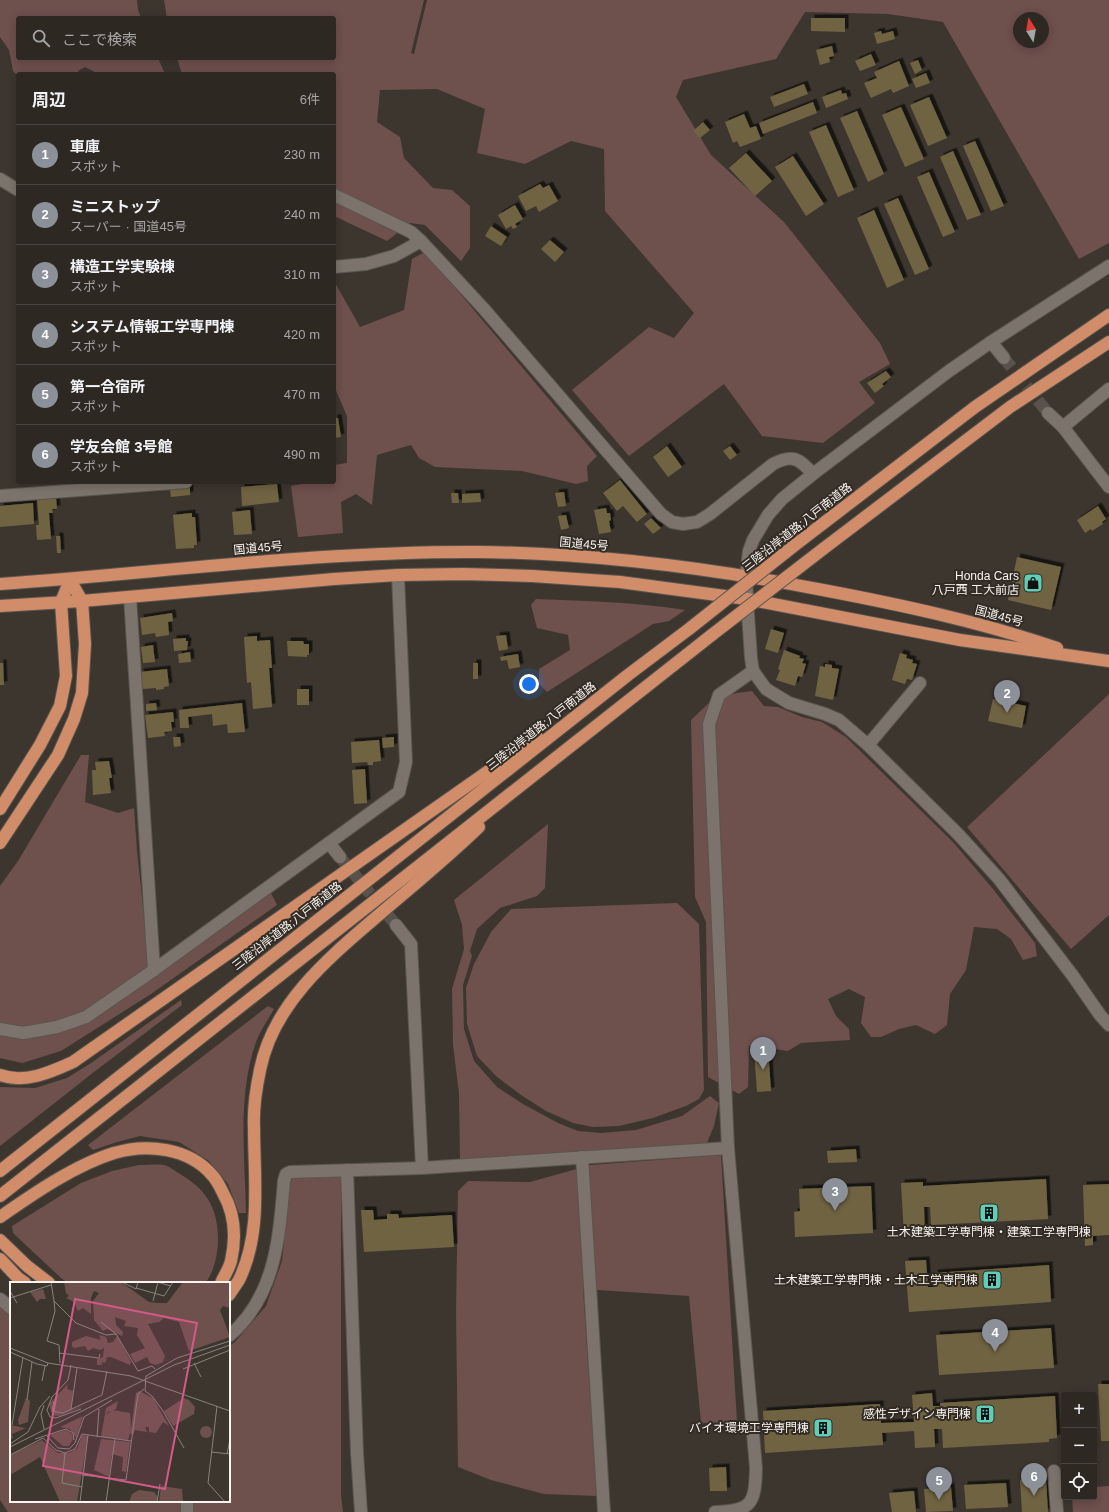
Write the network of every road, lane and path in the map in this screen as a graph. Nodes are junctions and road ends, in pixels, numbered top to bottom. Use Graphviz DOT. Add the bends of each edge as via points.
graph roads {
  1 [pos="0,179"];
  2 [pos="16,189"];
  3 [pos="336,196"];
  4 [pos="421,241"];
  5 [pos="1109,266"];
  6 [pos="336,267"];
  7 [pos="1109,315"];
  8 [pos="991,342"];
  9 [pos="1109,342"];
  10 [pos="1004,358"];
  11 [pos="1109,389"];
  12 [pos="1048,413"];
  13 [pos="1063,427"];
  14 [pos="813,474"];
  15 [pos="159,484"];
  16 [pos="1109,487"];
  17 [pos="0,496"];
  18 [pos="398,575"];
  19 [pos="746,575"];
  20 [pos="70,580"];
  21 [pos="0,584"];
  22 [pos="130,597"];
  23 [pos="746,599"];
  24 [pos="82,601"];
  25 [pos="61,602"];
  26 [pos="0,606"];
  27 [pos="1085,658"];
  28 [pos="1109,661"];
  29 [pos="753,671"];
  30 [pos="628,675"];
  31 [pos="920,683"];
  32 [pos="868,745"];
  33 [pos="536,774"];
  34 [pos="0,809"];
  35 [pos="0,843"];
  36 [pos="329,843"];
  37 [pos="340,857"];
  38 [pos="396,925"];
  39 [pos="154,970"];
  40 [pos="1109,1025"];
  41 [pos="0,1029"];
  42 [pos="0,1075"];
  43 [pos="728,1148"];
  44 [pos="582,1157"];
  45 [pos="422,1168"];
  46 [pos="0,1170"];
  47 [pos="347,1170"];
  48 [pos="0,1196"];
  49 [pos="0,1217"];
  50 [pos="0,1240"];
  51 [pos="0,1259"];
  52 [pos="24,1282"];
  53 [pos="48,1282"];
  54 [pos="221,1282"];
  55 [pos="230,1294"];
  56 [pos="0,1299"];
  57 [pos="10,1307"];
  58 [pos="230,1335"];
  59 [pos="1054,1471"];
  60 [pos="361,1512"];
  61 [pos="604,1512"];
  62 [pos="716,1512"];
  63 [pos="1057,1512"];
  1 -- 2 [label="street"];
  3 -- 4 [label="street" via="411,232"];
  4 -- 6 [label="street" via="394,256 366,264"];
  4 -- 14 [label="street" via="484,309 661,514 672,522 698,522 784,458 797,460"];
  5 -- 8 [label="street"];
  7 -- 30 [label="highway, 三陸沿岸道路;八戸南道路, bridge" via="975,407"];
  8 -- 10 [label="street"];
  8 -- 14 [label="street"];
  9 -- 33 [label="highway, bridge" via="1010,407 713,634"];
  11 -- 13 [label="street"];
  12 -- 13 [label="street"];
  13 -- 16 [label="street"];
  14 -- 19 [label="street" via="768,515 753,540"];
  15 -- 17 [label="street"];
  18 -- 22 [label="highway, 国道45号"];
  18 -- 23 [label="highway, 国道45号" via="532,576 620,582"];
  18 -- 36 [label="street" via="406,762 399,792"];
  19 -- 20 [label="highway, 国道45号" via="652,563 477,552 375,554 284,560"];
  19 -- 23 [label="street"];
  19 -- 27 [label="highway, 国道45号" via="946,616 1012,633"];
  20 -- 21 [label="highway, 国道45号"];
  20 -- 24 [label="highway"];
  20 -- 25 [label="highway"];
  22 -- 24 [label="highway, 国道45号"];
  22 -- 39 [label="street"];
  23 -- 27 [label="highway, 国道45号" via="960,640"];
  23 -- 29 [label="street"];
  24 -- 25 [label="highway, 国道45号"];
  24 -- 35 [label="highway" via="84,672 82,693 74,719 58,755"];
  25 -- 26 [label="highway, 国道45号"];
  25 -- 34 [label="highway" via="66,676 60,706 40,745"];
  27 -- 28 [label="highway, 国道45号"];
  29 -- 32 [label="street" via="766,689 789,703 839,720"];
  29 -- 43 [label="street" via="720,695 708,724"];
  30 -- 42 [label="highway" via="73,1062 50,1073 32,1077"];
  30 -- 46 [label="highway, 三陸沿岸道路;八戸南道路"];
  31 -- 32 [label="street"];
  32 -- 40 [label="street" via="958,834 999,880"];
  33 -- 48 [label="highway"];
  33 -- 55 [label="highway" via="450,855 325,962 296,994 280,1018 264,1056 256,1096 253,1231 239,1280"];
  36 -- 37 [label="street"];
  36 -- 39 [label="street"];
  38 -- 45 [label="street" via="411,944"];
  39 -- 41 [label="street" via="86,1018 57,1027 23,1033"];
  43 -- 44 [label="street"];
  43 -- 62 [label="street" via="755,1461 755,1487 748,1504 741,1510"];
  44 -- 45 [label="street"];
  44 -- 61 [label="street"];
  45 -- 47 [label="street"];
  47 -- 58 [label="street" via="286,1174 280,1230 273,1265 264,1291 250,1314"];
  47 -- 60 [label="street"];
  49 -- 54 [label="highway" via="38,1191 114,1153 158,1148 178,1152 198,1162 212,1175 228,1202 234,1239 231,1262"];
  50 -- 53 [label="highway"];
  51 -- 52 [label="highway"];
  56 -- 57 [label="street"];
  59 -- 63 [label="street"];
}
